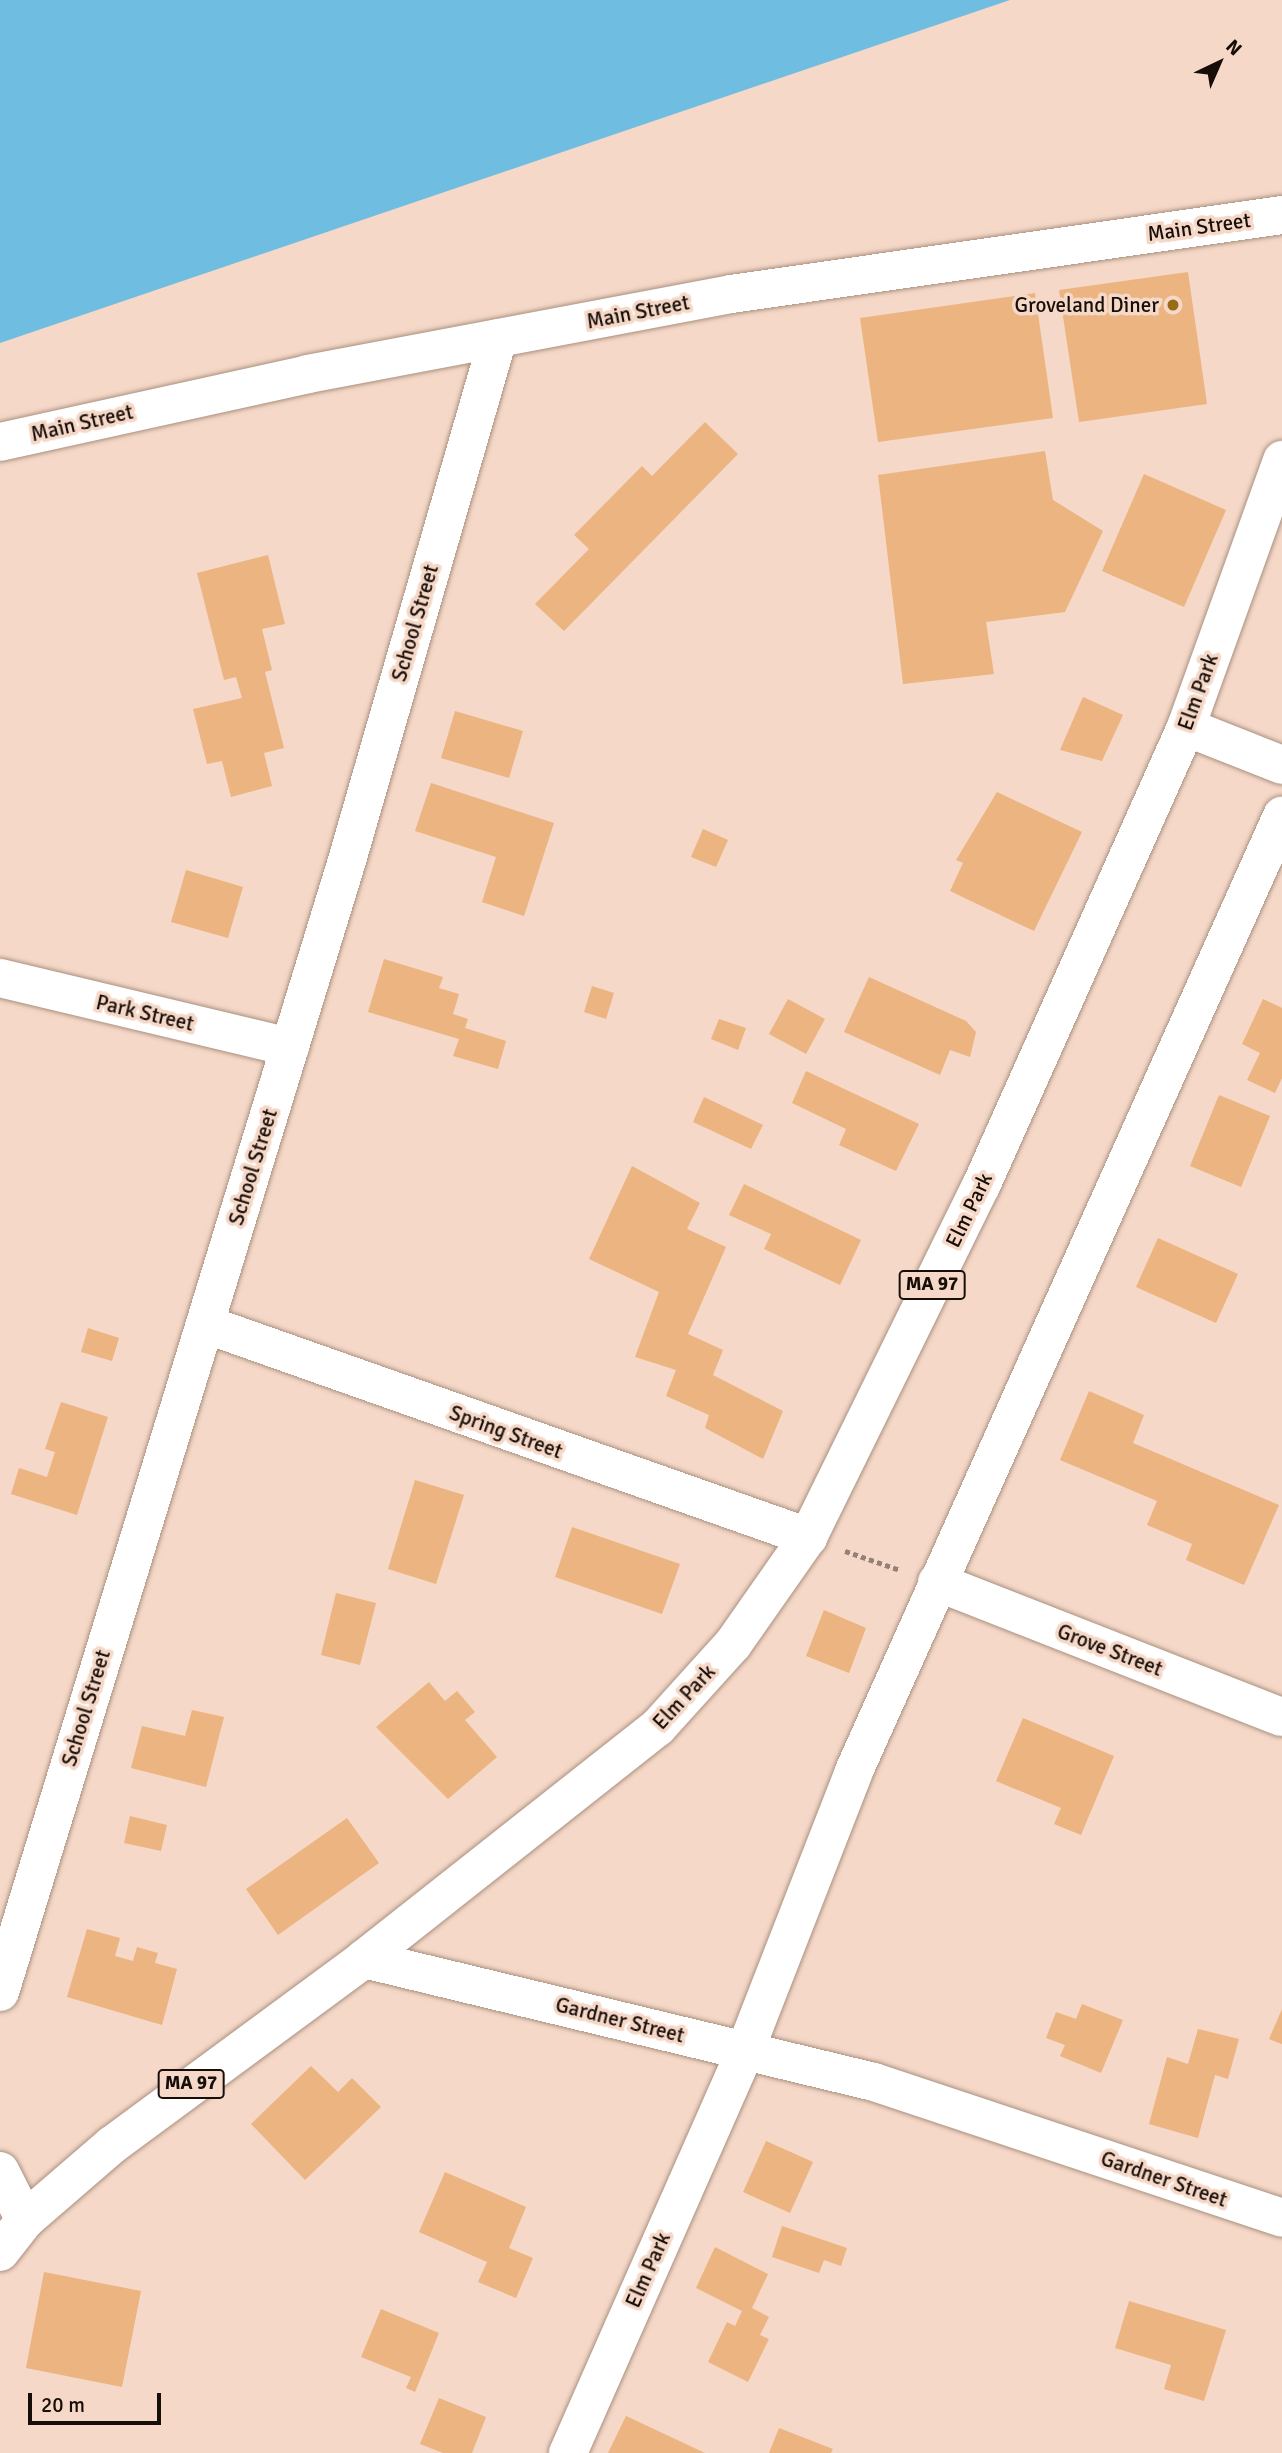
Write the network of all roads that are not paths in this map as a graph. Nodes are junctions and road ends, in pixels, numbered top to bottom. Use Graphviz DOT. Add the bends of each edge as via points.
graph roads {
  1 [pos="1282,215"];
  2 [pos="498,338"];
  3 [pos="0,442"];
  4 [pos="1282,460"];
  5 [pos="1186,727"];
  6 [pos="1282,765"];
  7 [pos="1282,816"];
  8 [pos="0,978"];
  9 [pos="290,1047"];
  10 [pos="205,1324"];
  11 [pos="808,1537"];
  12 [pos="937,1582"];
  13 [pos="1282,1717"];
  14 [pos="364,1959"];
  15 [pos="0,1992"];
  16 [pos="745,2050"];
  17 [pos="0,2171"];
  18 [pos="1282,2218"];
  19 [pos="25,2220"];
  20 [pos="0,2252"];
  21 [pos="568,2453"];
  1 -- 2 [label="street, Main Street" via="731,294"];
  2 -- 3 [label="street, Main Street"];
  2 -- 9 [label="street, School Street"];
  4 -- 5 [label="street, Elm Park / MA 97"];
  5 -- 6 [label="street"];
  5 -- 11 [label="street, Elm Park / MA 97" via="981,1186"];
  7 -- 12 [label="street, Elm Park"];
  8 -- 9 [label="street, Park Street"];
  9 -- 10 [label="street, School Street"];
  10 -- 11 [label="street, Spring Street"];
  10 -- 15 [label="street, School Street"];
  11 -- 14 [label="street, Elm Park / MA 97" via="733,1644 658,1727"];
  12 -- 13 [label="street, Grove Street"];
  12 -- 16 [label="street, Elm Park" via="854,1771"];
  14 -- 16 [label="street, Gardner Street"];
  14 -- 19 [label="street, MA 97" via="218,2063"];
  16 -- 18 [label="street, Gardner Street" via="1013,2125"];
  16 -- 21 [label="street, Elm Park"];
  17 -- 19 [label="street"];
  19 -- 20 [label="street, MA 97"];
}
